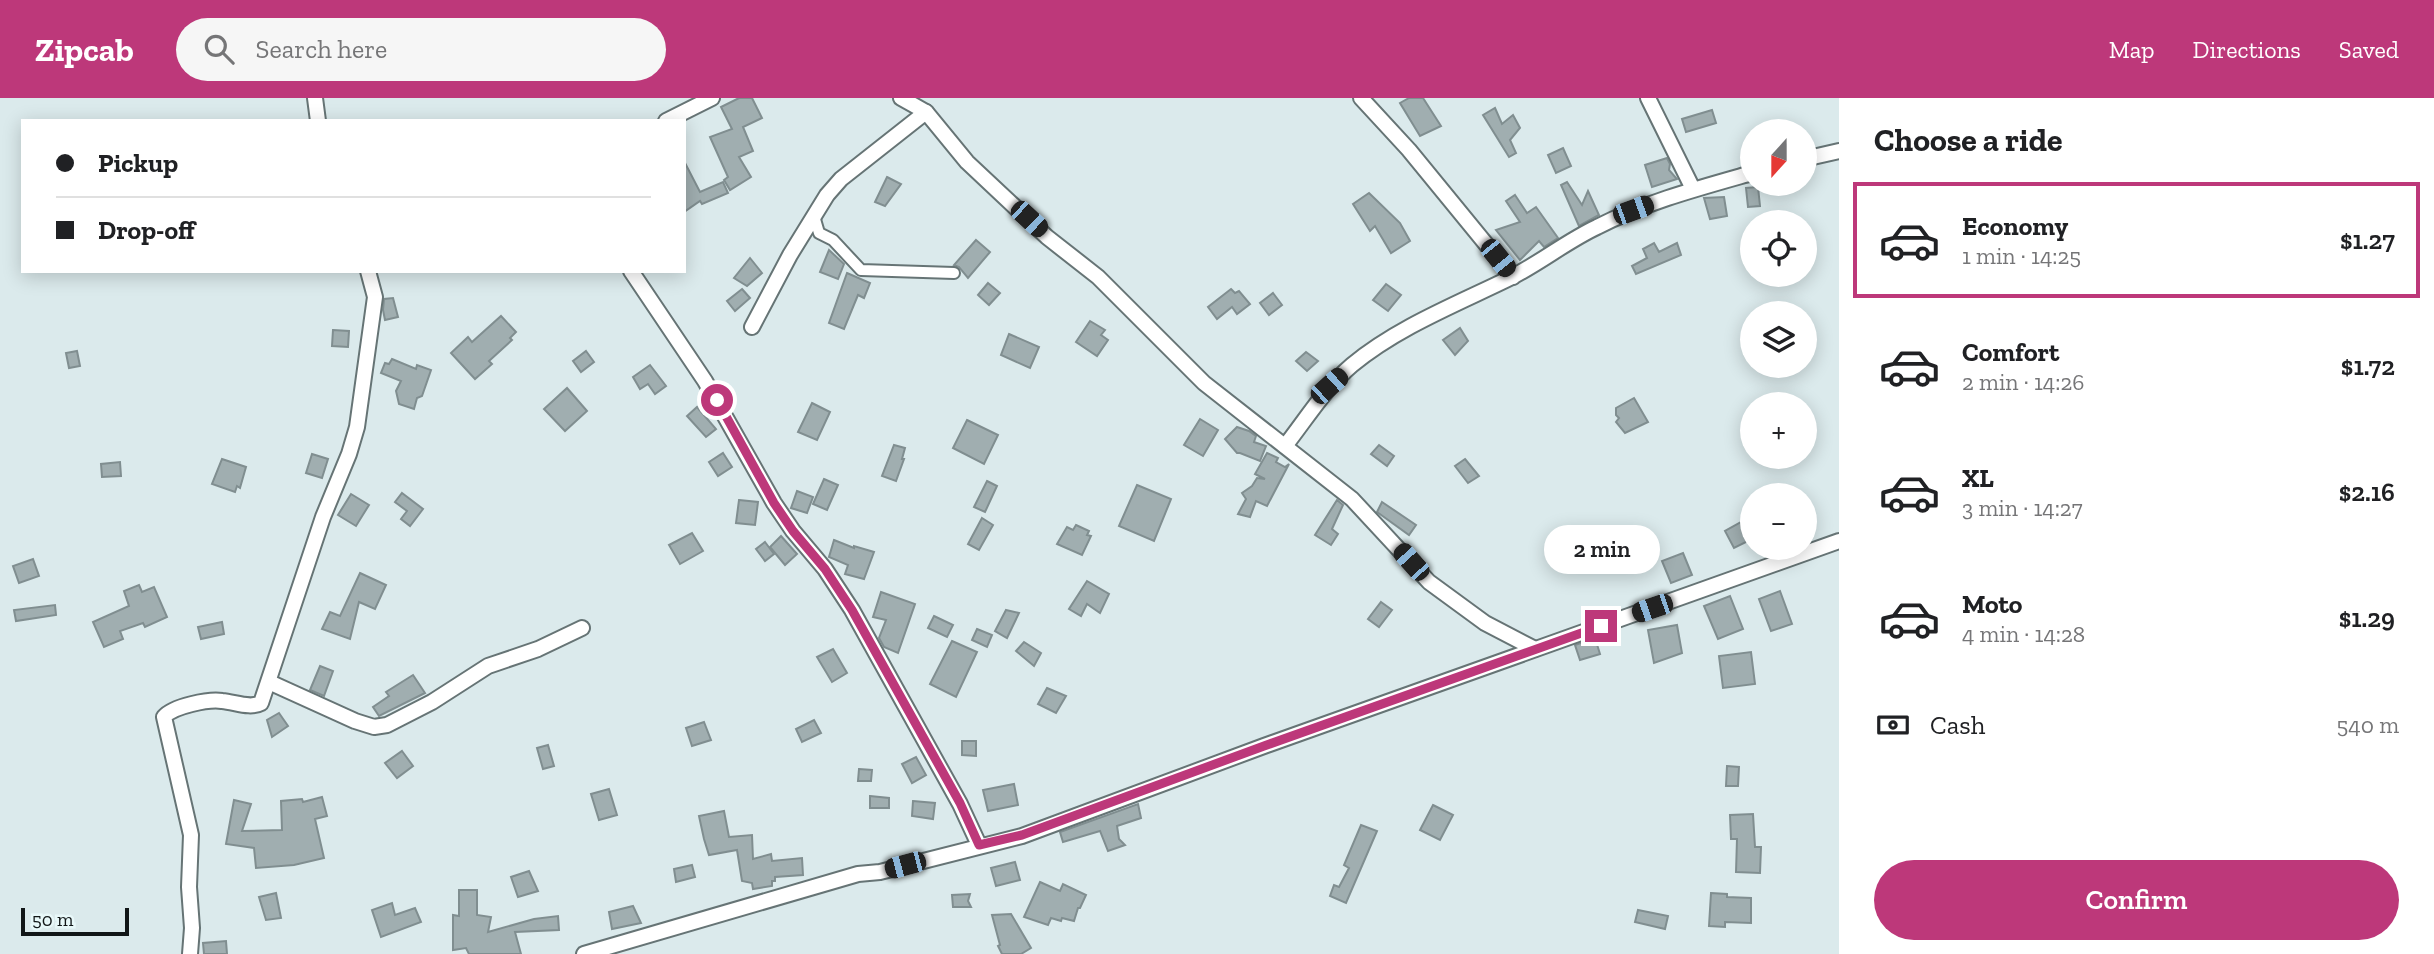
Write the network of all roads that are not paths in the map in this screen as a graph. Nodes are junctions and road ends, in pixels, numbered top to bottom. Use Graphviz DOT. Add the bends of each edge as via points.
graph roads {
  1 [pos="315,98"];
  2 [pos="712,98"];
  3 [pos="901,98"];
  4 [pos="1361,98"];
  5 [pos="1648,98"];
  6 [pos="926,112"];
  7 [pos="318,119"];
  8 [pos="670,119"];
  9 [pos="1839,151"];
  10 [pos="1817,156"];
  11 [pos="1740,176"];
  12 [pos="1693,189"];
  13 [pos="814,216"];
  14 [pos="368,273"];
  15 [pos="633,273"];
  16 [pos="954,273"];
  17 [pos="1513,276"];
  18 [pos="752,327"];
  19 [pos="1285,446"];
  20 [pos="1839,541"];
  21 [pos="582,628"];
  22 [pos="1535,649"];
  23 [pos="269,682"];
  24 [pos="979,845"];
  25 [pos="190,954"];
  26 [pos="584,954"];
  1 -- 7 [label="street"];
  2 -- 8 [label="street"];
  3 -- 6 [label="street"];
  4 -- 17 [label="street"];
  5 -- 12 [label="street"];
  6 -- 13 [label="street" via="841,179"];
  6 -- 19 [label="street" via="967,162 1047,237 1098,277 1204,383"];
  9 -- 10 [label="street"];
  11 -- 12 [label="street"];
  12 -- 17 [label="street" via="1593,228"];
  13 -- 16 [label="street" via="819,233 833,240 861,270"];
  13 -- 18 [label="street"];
  14 -- 23 [label="street" via="374,298 357,427"];
  15 -- 24 [label="street" via="705,380 774,503 852,610"];
  17 -- 19 [label="street" via="1432,316 1355,363 1329,386"];
  19 -- 22 [label="street" via="1352,499 1429,582 1485,624"];
  20 -- 22 [label="street"];
  21 -- 23 [label="street" via="488,666 387,725 374,727"];
  22 -- 24 [label="street" via="1022,835"];
  23 -- 25 [label="street" via="259,705 219,700 164,716 191,835"];
  24 -- 26 [label="street" via="858,874"];
}
